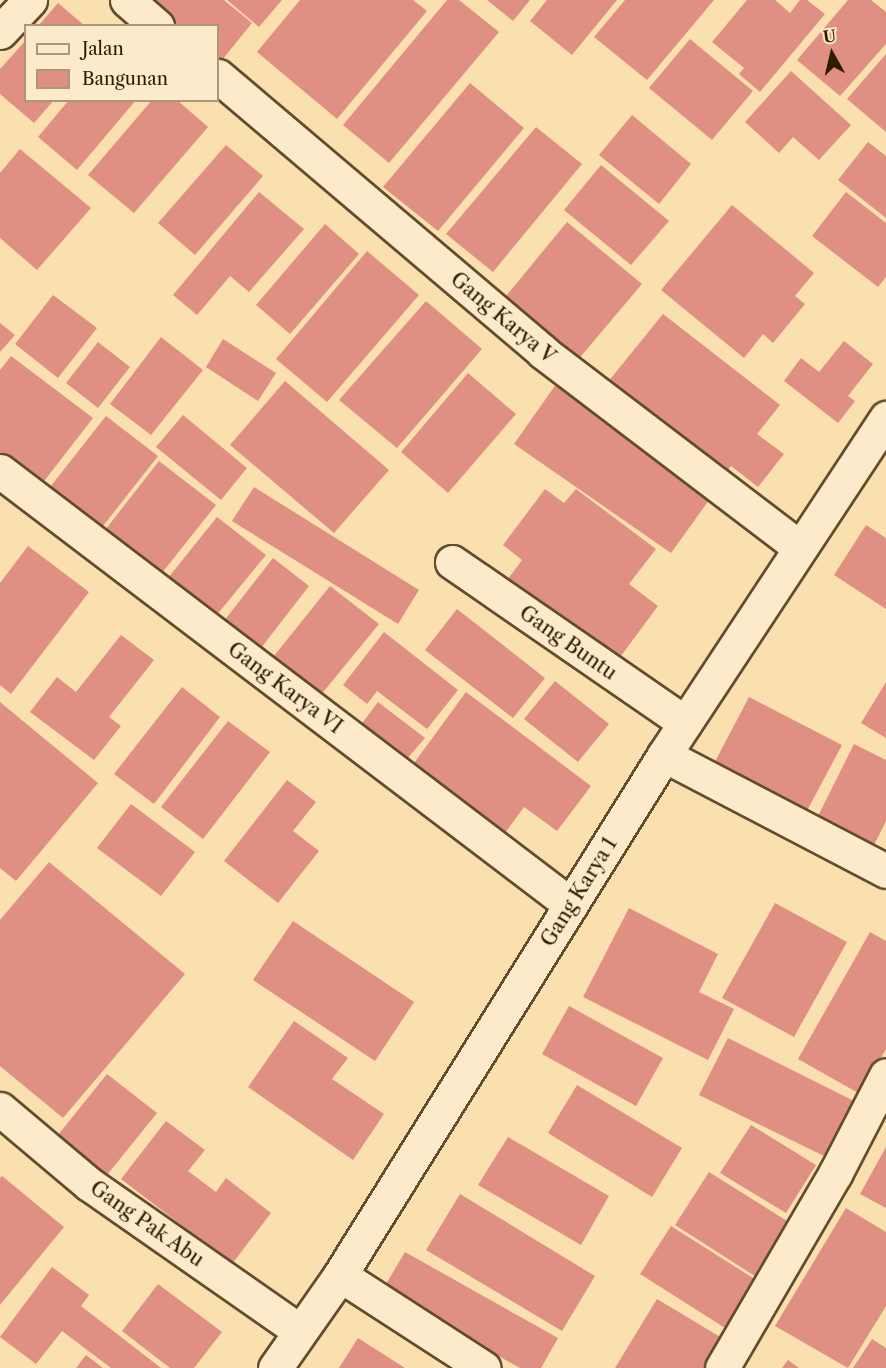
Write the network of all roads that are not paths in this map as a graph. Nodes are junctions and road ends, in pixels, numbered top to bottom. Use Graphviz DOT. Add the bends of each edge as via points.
graph roads {
  1 [pos="30,0"];
  2 [pos="127,0"];
  3 [pos="155,24"];
  4 [pos="0,32"];
  5 [pos="219,77"];
  6 [pos="886,418"];
  7 [pos="0,471"];
  8 [pos="799,547"];
  9 [pos="452,562"];
  10 [pos="685,723"];
  11 [pos="664,754"];
  12 [pos="886,871"];
  13 [pos="571,905"];
  14 [pos="886,1075"];
  15 [pos="0,1109"];
  16 [pos="340,1275"];
  17 [pos="300,1330"];
  18 [pos="274,1368"];
  19 [pos="484,1368"];
  20 [pos="722,1368"];
  1 -- 4 [label="street"];
  2 -- 3 [label="street"];
  5 -- 8 [label="street, Gang Karya V" via="543,352"];
  6 -- 8 [label="street, Gang Karya 1"];
  7 -- 13 [label="street, Gang Karya VI"];
  8 -- 10 [label="street, Gang Karya 1"];
  9 -- 10 [label="street, Gang Buntu"];
  10 -- 11 [label="street, Gang Karya 1"];
  11 -- 12 [label="street"];
  11 -- 13 [label="street, Gang Karya 1"];
  13 -- 16 [label="street, Gang Karya 1"];
  14 -- 20 [label="street" via="835,1174"];
  15 -- 17 [label="street, Gang Pak Abu" via="89,1184"];
  16 -- 17 [label="street, Gang Karya 1"];
  16 -- 19 [label="street"];
  17 -- 18 [label="street, Gang Karya 1"];
}
